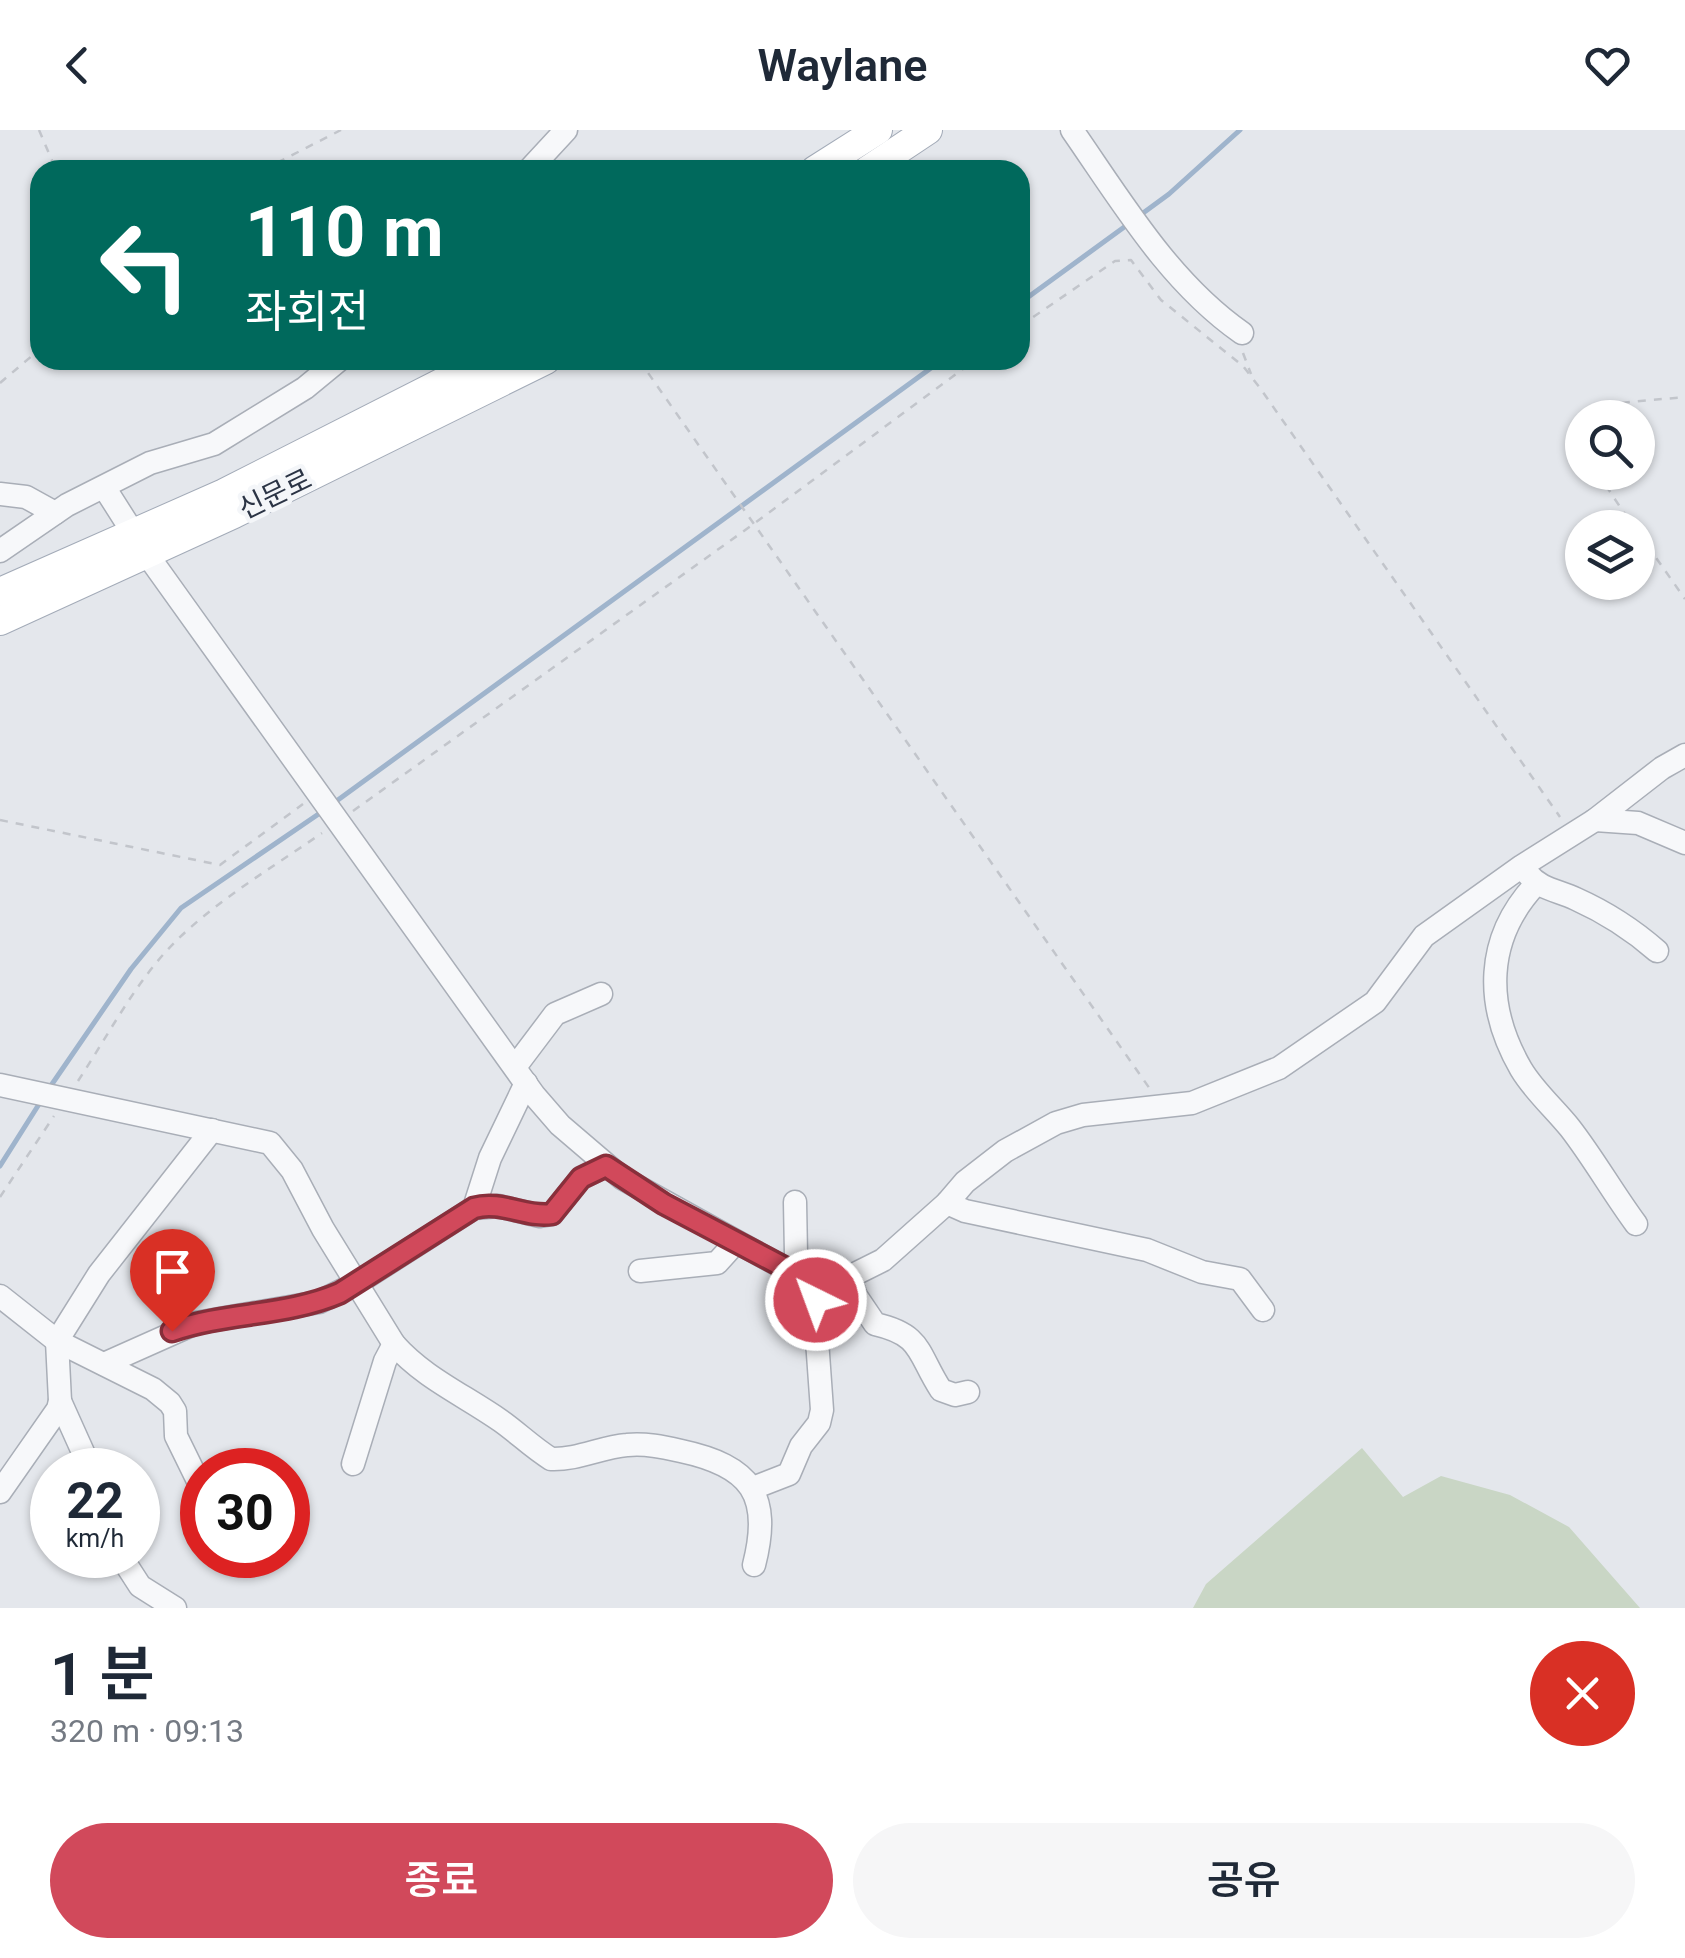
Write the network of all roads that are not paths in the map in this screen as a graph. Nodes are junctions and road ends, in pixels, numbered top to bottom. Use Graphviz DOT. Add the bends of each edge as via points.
graph roads {
  1 [pos="566,130"];
  2 [pos="878,130"];
  3 [pos="928,130"];
  4 [pos="1072,130"];
  5 [pos="538,160"];
  6 [pos="831,160"];
  7 [pos="883,160"];
  8 [pos="1242,333"];
  9 [pos="327,370"];
  10 [pos="468,370"];
  11 [pos="524,370"];
  12 [pos="104,487"];
  13 [pos="0,494"];
  14 [pos="229,504"];
  15 [pos="55,513"];
  16 [pos="140,543"];
  17 [pos="0,551"];
  18 [pos="0,592"];
  19 [pos="0,621"];
  20 [pos="1685,755"];
  21 [pos="1596,820"];
  22 [pos="1685,843"];
  23 [pos="1529,875"];
  24 [pos="1657,951"];
  25 [pos="601,994"];
  26 [pos="520,1075"];
  27 [pos="0,1085"];
  28 [pos="212,1130"];
  29 [pos="606,1166"];
  30 [pos="795,1202"];
  31 [pos="947,1203"];
  32 [pos="474,1208"];
  33 [pos="1636,1224"];
  34 [pos="736,1242"];
  35 [pos="640,1271"];
  36 [pos="793,1272"];
  37 [pos="850,1279"];
  38 [pos="357,1283"];
  39 [pos="821,1284"];
  40 [pos="0,1296"];
  41 [pos="1263,1310"];
  42 [pos="57,1342"];
  43 [pos="394,1344"];
  44 [pos="104,1364"];
  45 [pos="968,1392"];
  46 [pos="60,1401"];
  47 [pos="81,1448"];
  48 [pos="182,1448"];
  49 [pos="353,1464"];
  50 [pos="754,1488"];
  51 [pos="0,1492"];
  52 [pos="754,1565"];
  53 [pos="135,1578"];
  54 [pos="175,1608"];
  1 -- 5 [label="street"];
  2 -- 6 [label="main road"];
  3 -- 7 [label="main road"];
  4 -- 8 [label="street" via="1158,252 1217,316"];
  9 -- 12 [label="street" via="214,444 150,463"];
  10 -- 14 [label="main road, 신문로"];
  11 -- 14 [label="main road, 신문로"];
  12 -- 15 [label="street"];
  12 -- 16 [label="street"];
  13 -- 15 [label="street" via="26,497"];
  14 -- 16 [label="main road, 신문로"];
  15 -- 17 [label="street"];
  16 -- 18 [label="main road, 신문로"];
  16 -- 19 [label="main road, 신문로"];
  16 -- 26 [label="street"];
  20 -- 21 [label="street"];
  21 -- 22 [label="street" via="1638,822"];
  21 -- 23 [label="street"];
  23 -- 24 [label="street" via="1615,919"];
  23 -- 31 [label="street" via="1424,936 1374,1002 1262,1076 1215,1096 1056,1122 1005,1152"];
  23 -- 33 [label="street" via="1506,925 1494,977 1499,1018 1521,1068"];
  25 -- 26 [label="street" via="546,1021"];
  26 -- 29 [label="street" via="560,1126"];
  26 -- 32 [label="street"];
  27 -- 28 [label="street"];
  28 -- 38 [label="street" via="258,1138 280,1153"];
  28 -- 42 [label="street" via="99,1274"];
  29 -- 32 [label="street" via="581,1178 552,1214"];
  29 -- 34 [label="street"];
  30 -- 36 [label="street"];
  31 -- 37 [label="street" via="883,1260"];
  31 -- 41 [label="street" via="1240,1279"];
  32 -- 38 [label="street"];
  34 -- 35 [label="street" via="717,1264"];
  34 -- 36 [label="street"];
  36 -- 39 [label="street"];
  37 -- 39 [label="street"];
  37 -- 45 [label="street" via="875,1324 903,1330 916,1344 941,1390"];
  38 -- 43 [label="street"];
  38 -- 44 [label="street" via="302,1307 196,1323"];
  39 -- 50 [label="street" via="814,1312 820,1423 789,1474"];
  40 -- 42 [label="street"];
  42 -- 44 [label="street"];
  42 -- 46 [label="street"];
  43 -- 49 [label="street"];
  43 -- 50 [label="street" via="423,1372 551,1459 648,1444 718,1460"];
  44 -- 48 [label="street" via="170,1403"];
  46 -- 47 [label="street"];
  46 -- 51 [label="street"];
  50 -- 52 [label="street" via="760,1522"];
  53 -- 54 [label="street"];
}
